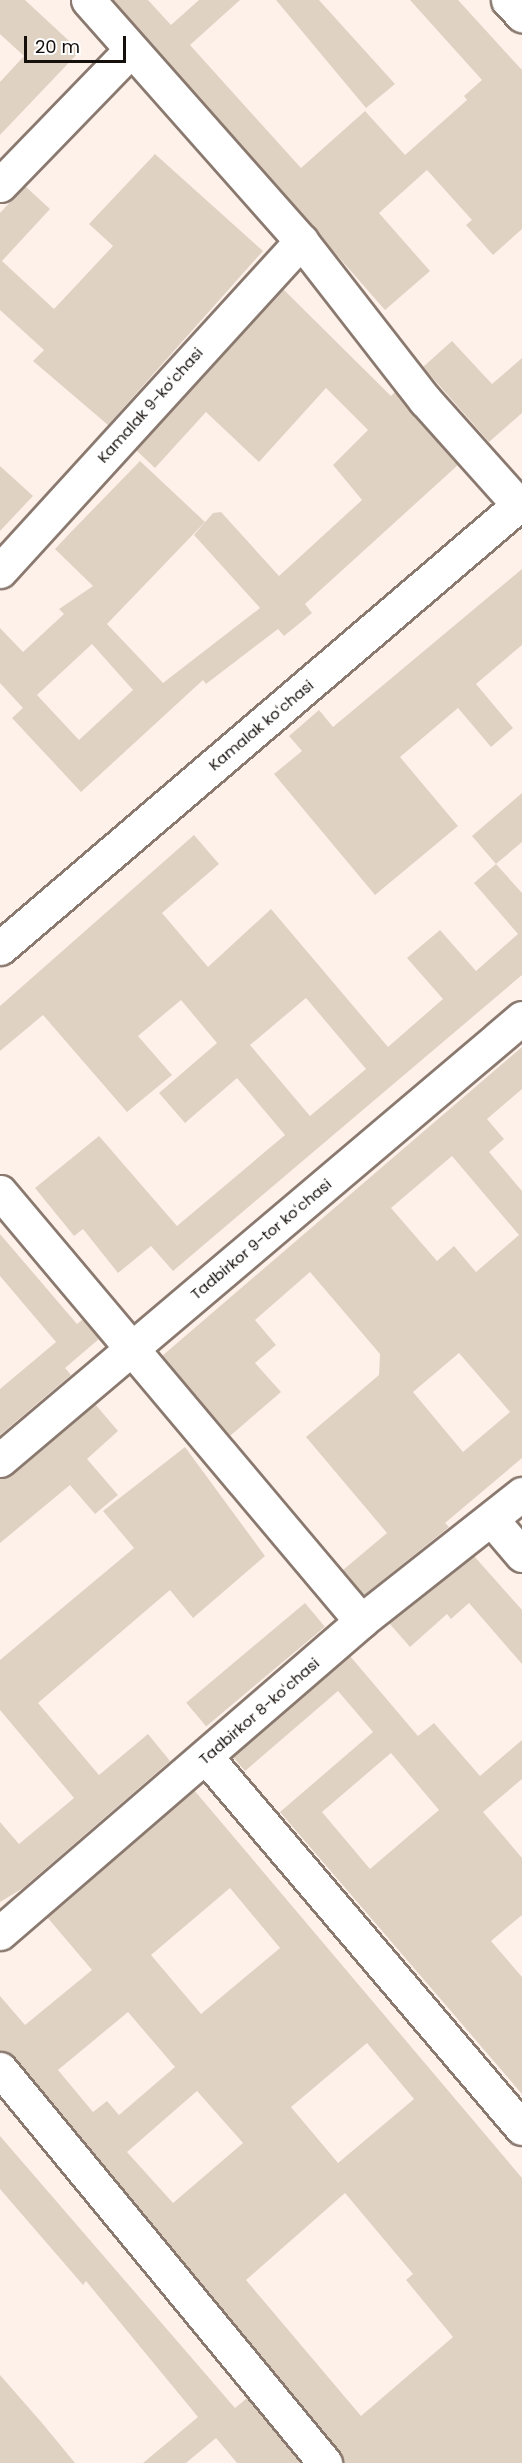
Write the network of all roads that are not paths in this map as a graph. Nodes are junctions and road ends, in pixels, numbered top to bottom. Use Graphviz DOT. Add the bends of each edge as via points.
graph roads {
  1 [pos="88,0"];
  2 [pos="508,0"];
  3 [pos="522,15"];
  4 [pos="131,50"];
  5 [pos="0,185"];
  6 [pos="301,241"];
  7 [pos="518,512"];
  8 [pos="0,571"];
  9 [pos="0,948"];
  10 [pos="522,1018"];
  11 [pos="0,1192"];
  12 [pos="133,1347"];
  13 [pos="0,1460"];
  14 [pos="522,1494"];
  15 [pos="492,1520"];
  16 [pos="522,1555"];
  17 [pos="361,1621"];
  18 [pos="206,1757"];
  19 [pos="0,1933"];
  20 [pos="0,2069"];
  21 [pos="522,2128"];
  22 [pos="325,2463"];
  1 -- 4 [label="street"];
  2 -- 3 [label="street"];
  4 -- 5 [label="street"];
  4 -- 6 [label="street"];
  6 -- 7 [label="street"];
  6 -- 8 [label="street, Kamalak 9-koʻchasi"];
  7 -- 9 [label="street, Kamalak koʻchasi"];
  10 -- 12 [label="street, Tadbirkor 9-tor koʻchasi"];
  11 -- 12 [label="street"];
  12 -- 13 [label="street, Tadbirkor 9-tor koʻchasi"];
  12 -- 17 [label="street"];
  14 -- 15 [label="street, Tadbirkor 8-koʻchasi"];
  15 -- 16 [label="street"];
  15 -- 17 [label="street, Tadbirkor 8-koʻchasi"];
  17 -- 18 [label="street, Tadbirkor 8-koʻchasi"];
  18 -- 19 [label="street, Tadbirkor 8-koʻchasi"];
  18 -- 21 [label="street"];
  20 -- 22 [label="street"];
}
